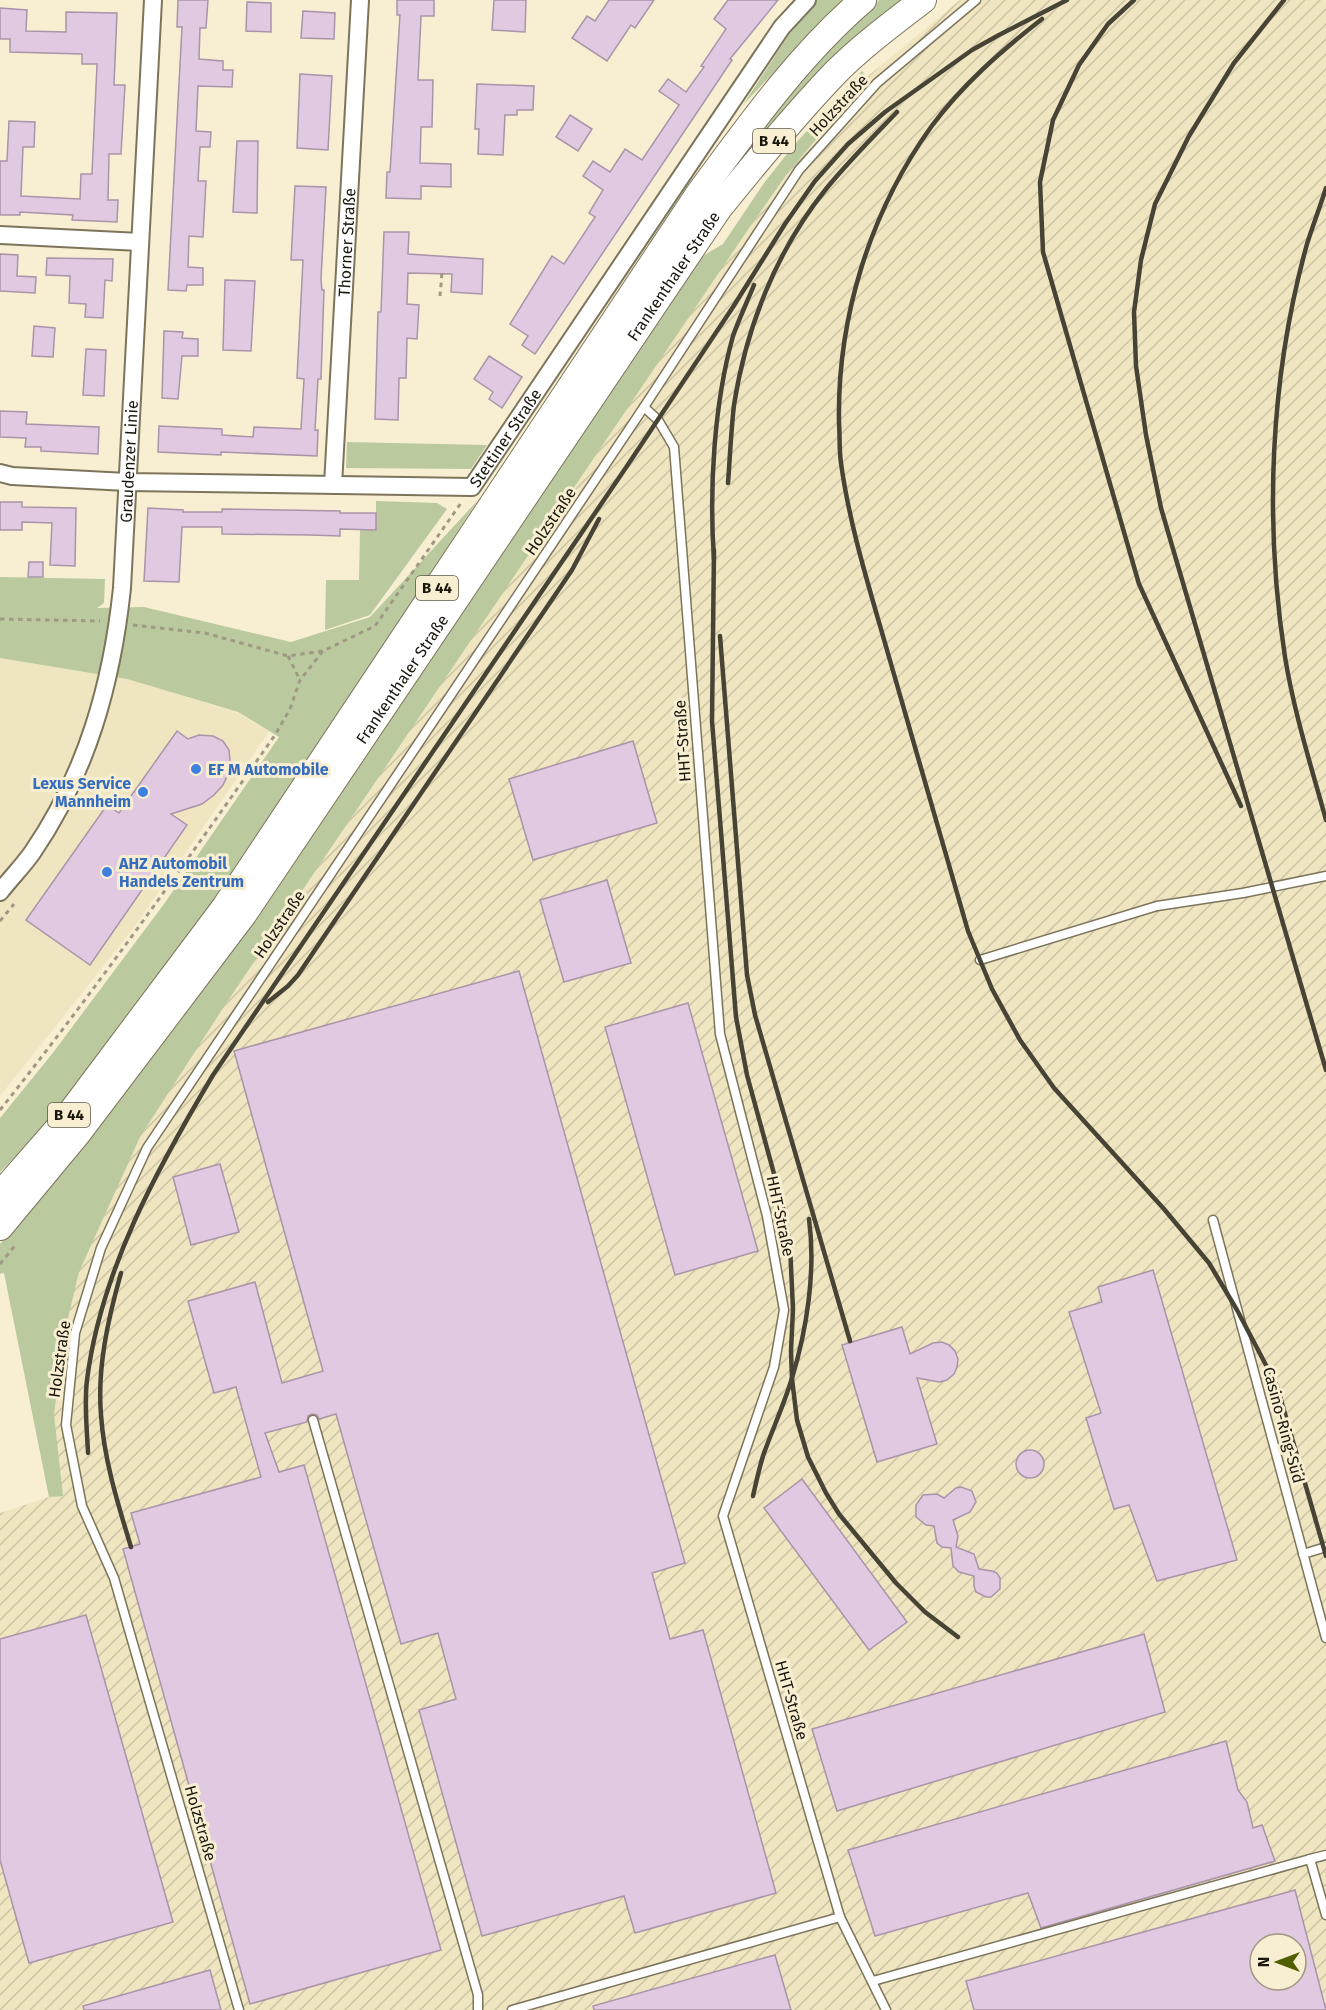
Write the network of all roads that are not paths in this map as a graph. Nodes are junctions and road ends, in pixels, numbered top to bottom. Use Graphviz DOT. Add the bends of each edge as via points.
graph roads {
  1 [pos="153,0"];
  2 [pos="360,0"];
  3 [pos="807,0"];
  4 [pos="863,0"];
  5 [pos="923,0"];
  6 [pos="976,0"];
  7 [pos="0,235"];
  8 [pos="140,242"];
  9 [pos="645,407"];
  10 [pos="0,473"];
  11 [pos="127,482"];
  12 [pos="333,485"];
  13 [pos="1326,876"];
  14 [pos="0,892"];
  15 [pos="980,960"];
  16 [pos="0,1195"];
  17 [pos="1213,1220"];
  18 [pos="0,1227"];
  19 [pos="313,1420"];
  20 [pos="1326,1547"];
  21 [pos="1303,1554"];
  22 [pos="1326,1638"];
  23 [pos="1326,1855"];
  24 [pos="1310,1859"];
  25 [pos="1326,1915"];
  26 [pos="840,1917"];
  27 [pos="873,1981"];
  28 [pos="239,2010"];
  29 [pos="478,2010"];
  30 [pos="512,2010"];
  31 [pos="886,2010"];
  1 -- 8 [label="street, Graudenzer Linie"];
  2 -- 12 [label="street, Thorner Straße"];
  3 -- 12 [label="street, Stettiner Straße" via="782,27 472,487"];
  4 -- 16 [label="main road, Frankenthaler Straße / B 44" via="811,51 698,195 225,907 63,1123"];
  5 -- 18 [label="main road, Frankenthaler Straße / B 44" via="837,72 778,135 719,208 243,915 78,1133"];
  6 -- 9 [label="lane, Holzstraße" via="877,83 799,170"];
  7 -- 8 [label="street"];
  8 -- 11 [label="street, Graudenzer Linie"];
  9 -- 26 [label="lane, HHT-Straße" via="674,447 720,1034 767,1216 784,1310 774,1367 723,1516"];
  9 -- 28 [label="lane, Holzstraße" via="147,1148 101,1248 75,1334 66,1425 82,1506 114,1578"];
  10 -- 11 [label="street, Stettiner Straße"];
  11 -- 12 [label="street, Stettiner Straße"];
  11 -- 14 [label="street, Graudenzer Linie" via="122,588 104,696 84,759 32,853"];
  13 -- 15 [label="lane" via="1157,906"];
  17 -- 21 [label="lane, Casino-Ring-Süd"];
  19 -- 29 [label="lane" via="478,1995"];
  20 -- 21 [label="lane"];
  21 -- 22 [label="lane, Casino-Ring-Süd"];
  23 -- 24 [label="lane"];
  24 -- 25 [label="lane"];
  24 -- 27 [label="lane"];
  26 -- 27 [label="lane, HHT-Straße"];
  26 -- 30 [label="lane"];
  27 -- 31 [label="lane, HHT-Straße"];
}
